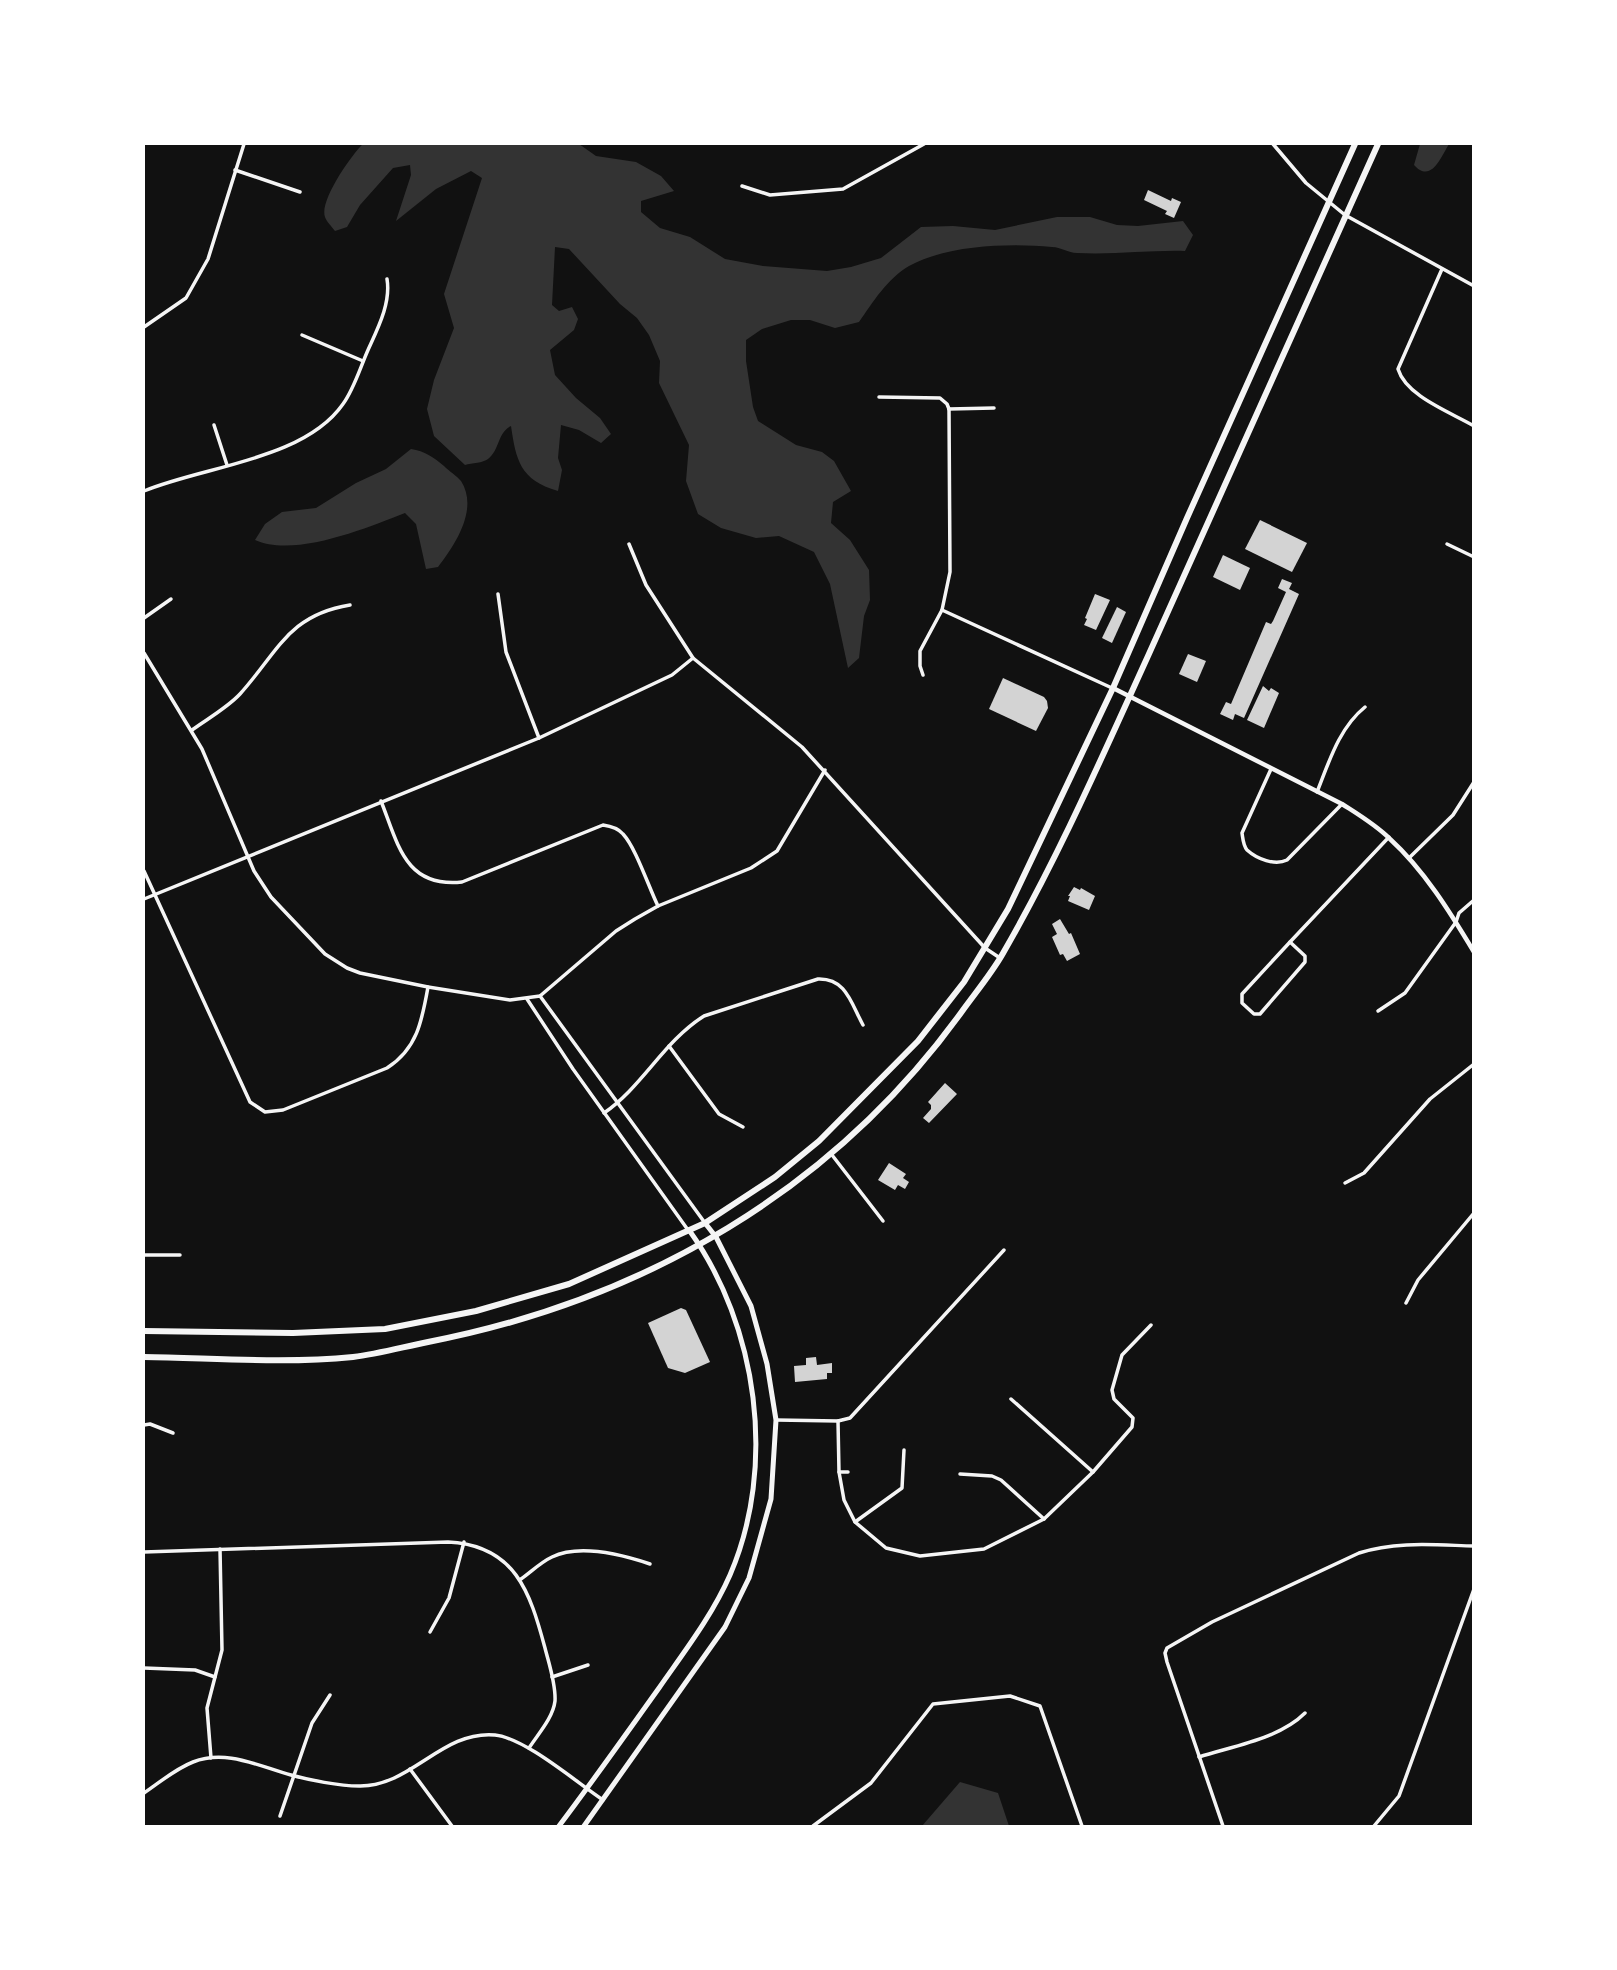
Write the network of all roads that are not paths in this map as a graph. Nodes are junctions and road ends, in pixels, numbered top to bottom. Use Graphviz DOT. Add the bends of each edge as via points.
graph roads {
  1 [pos="244,144"];
  2 [pos="924,144"];
  3 [pos="1273,144"];
  4 [pos="1355,144"];
  5 [pos="1378,144"];
  6 [pos="235,170"];
  7 [pos="742,186"];
  8 [pos="300,192"];
  9 [pos="1329,202"];
  10 [pos="1345,215"];
  11 [pos="1442,269"];
  12 [pos="387,279"];
  13 [pos="1474,286"];
  14 [pos="144,327"];
  15 [pos="302,335"];
  16 [pos="363,361"];
  17 [pos="879,397"];
  18 [pos="994,408"];
  19 [pos="949,409"];
  20 [pos="214,425"];
  21 [pos="1474,426"];
  22 [pos="227,465"];
  23 [pos="144,491"];
  24 [pos="629,544"];
  25 [pos="1447,544"];
  26 [pos="1474,558"];
  27 [pos="498,594"];
  28 [pos="171,599"];
  29 [pos="350,605"];
  30 [pos="942,610"];
  31 [pos="144,618"];
  32 [pos="144,653"];
  33 [pos="693,658"];
  34 [pos="923,675"];
  35 [pos="1113,688"];
  36 [pos="1129,698"];
  37 [pos="1365,707"];
  38 [pos="192,730"];
  39 [pos="539,738"];
  40 [pos="1271,769"];
  41 [pos="825,770"];
  42 [pos="1474,782"];
  43 [pos="1317,792"];
  44 [pos="381,801"];
  45 [pos="1342,804"];
  46 [pos="1389,838"];
  47 [pos="247,855"];
  48 [pos="1409,858"];
  49 [pos="144,871"];
  50 [pos="155,894"];
  51 [pos="144,899"];
  52 [pos="1474,900"];
  53 [pos="658,906"];
  54 [pos="1456,922"];
  55 [pos="1290,942"];
  56 [pos="985,948"];
  57 [pos="1474,951"];
  58 [pos="1000,958"];
  59 [pos="428,987"];
  60 [pos="540,996"];
  61 [pos="527,999"];
  62 [pos="1378,1011"];
  63 [pos="863,1025"];
  64 [pos="669,1046"];
  65 [pos="1474,1064"];
  66 [pos="616,1104"];
  67 [pos="604,1113"];
  68 [pos="743,1127"];
  69 [pos="832,1154"];
  70 [pos="1345,1183"];
  71 [pos="1474,1213"];
  72 [pos="883,1221"];
  73 [pos="705,1223"];
  74 [pos="689,1230"];
  75 [pos="716,1237"];
  76 [pos="700,1246"];
  77 [pos="1004,1250"];
  78 [pos="144,1255"];
  79 [pos="180,1255"];
  80 [pos="1406,1303"];
  81 [pos="1151,1325"];
  82 [pos="144,1331"];
  83 [pos="144,1357"];
  84 [pos="1011,1399"];
  85 [pos="776,1420"];
  86 [pos="838,1421"];
  87 [pos="144,1424"];
  88 [pos="173,1433"];
  89 [pos="904,1450"];
  90 [pos="839,1472"];
  91 [pos="848,1472"];
  92 [pos="1093,1472"];
  93 [pos="960,1474"];
  94 [pos="1044,1519"];
  95 [pos="855,1522"];
  96 [pos="464,1542"];
  97 [pos="1474,1546"];
  98 [pos="219,1549"];
  99 [pos="144,1552"];
  100 [pos="650,1564"];
  101 [pos="521,1579"];
  102 [pos="1474,1589"];
  103 [pos="430,1632"];
  104 [pos="588,1665"];
  105 [pos="144,1668"];
  106 [pos="215,1677"];
  107 [pos="552,1677"];
  108 [pos="330,1695"];
  109 [pos="1305,1713"];
  110 [pos="529,1748"];
  111 [pos="1199,1757"];
  112 [pos="211,1758"];
  113 [pos="410,1769"];
  114 [pos="293,1776"];
  115 [pos="587,1789"];
  116 [pos="144,1793"];
  117 [pos="603,1800"];
  118 [pos="280,1816"];
  119 [pos="452,1826"];
  120 [pos="559,1826"];
  121 [pos="584,1826"];
  122 [pos="813,1826"];
  123 [pos="1082,1826"];
  124 [pos="1223,1826"];
  125 [pos="1374,1826"];
  1 -- 6 [label="street"];
  2 -- 7 [label="street" via="844,189 770,194"];
  3 -- 9 [label="street"];
  4 -- 9 [label="main road"];
  5 -- 10 [label="main road"];
  6 -- 8 [label="street"];
  6 -- 14 [label="street" via="208,259 186,298"];
  9 -- 10 [label="street"];
  9 -- 35 [label="main road"];
  10 -- 11 [label="street"];
  10 -- 36 [label="main road"];
  11 -- 13 [label="street"];
  11 -- 21 [label="street" via="1398,369 1412,390"];
  12 -- 16 [label="street" via="386,304"];
  15 -- 16 [label="street"];
  16 -- 22 [label="street" via="345,402 322,427 294,444"];
  17 -- 19 [label="street" via="940,398"];
  18 -- 19 [label="street"];
  19 -- 30 [label="street" via="951,560"];
  20 -- 22 [label="street"];
  22 -- 23 [label="street"];
  24 -- 33 [label="street" via="646,585"];
  25 -- 26 [label="street"];
  27 -- 39 [label="street" via="506,652"];
  28 -- 31 [label="street"];
  29 -- 38 [label="street" via="326,609 292,629 238,696"];
  30 -- 34 [label="street" via="920,651"];
  30 -- 35 [label="street"];
  32 -- 38 [label="street"];
  33 -- 39 [label="street" via="673,675"];
  33 -- 41 [label="street" via="780,727"];
  35 -- 36 [label="street"];
  35 -- 56 [label="main road" via="1025,877"];
  36 -- 40 [label="street"];
  36 -- 58 [label="main road" via="1068,830"];
  37 -- 43 [label="street" via="1341,736"];
  38 -- 47 [label="street"];
  39 -- 44 [label="street"];
  40 -- 43 [label="street"];
  40 -- 45 [label="street" via="1242,833 1248,850 1272,863 1287,860"];
  41 -- 53 [label="street" via="777,851 751,868"];
  41 -- 56 [label="street"];
  42 -- 48 [label="street" via="1453,815"];
  43 -- 45 [label="street"];
  44 -- 47 [label="street"];
  44 -- 53 [label="street" via="409,867 447,884 603,825 612,826 629,843"];
  45 -- 46 [label="street"];
  46 -- 48 [label="street"];
  46 -- 55 [label="street"];
  47 -- 50 [label="street"];
  47 -- 59 [label="street" via="271,897 337,962 360,973"];
  48 -- 54 [label="street"];
  49 -- 50 [label="street"];
  50 -- 51 [label="street"];
  50 -- 59 [label="street" via="250,1102 257,1108 272,1113 284,1110 397,1062 412,1045"];
  52 -- 54 [label="street"];
  53 -- 60 [label="street" via="616,931"];
  54 -- 57 [label="street"];
  54 -- 62 [label="street" via="1405,993"];
  55 -- 55 [label="street" via="1242,994 1242,1003 1254,1014 1260,1014 1306,962"];
  56 -- 58 [label="street"];
  56 -- 73 [label="main road" via="918,1041 828,1133 775,1177"];
  58 -- 69 [label="main road" via="934,1050"];
  59 -- 61 [label="street"];
  60 -- 61 [label="street"];
  60 -- 66 [label="street"];
  61 -- 67 [label="street"];
  63 -- 64 [label="street" via="837,982 817,979 704,1016"];
  64 -- 66 [label="street"];
  64 -- 68 [label="street" via="719,1114"];
  65 -- 70 [label="street" via="1430,1099 1364,1173"];
  66 -- 67 [label="street"];
  66 -- 73 [label="street"];
  67 -- 74 [label="street"];
  69 -- 72 [label="street"];
  69 -- 75 [label="main road"];
  71 -- 80 [label="street" via="1418,1280"];
  73 -- 74 [label="main road"];
  73 -- 75 [label="main road"];
  74 -- 76 [label="main road"];
  74 -- 82 [label="main road" via="569,1284 476,1311 385,1329"];
  75 -- 76 [label="main road"];
  75 -- 85 [label="main road" via="751,1306"];
  76 -- 83 [label="main road" via="567,1306 449,1338 310,1360"];
  76 -- 115 [label="main road" via="729,1305 752,1388 755,1472 747,1519 731,1573 701,1628"];
  77 -- 86 [label="street" via="850,1418"];
  78 -- 79 [label="street"];
  81 -- 92 [label="street" via="1122,1355 1112,1390 1114,1399 1133,1418 1132,1427"];
  84 -- 92 [label="street"];
  85 -- 86 [label="street"];
  85 -- 117 [label="main road" via="771,1499 749,1578 724,1627"];
  86 -- 90 [label="street"];
  87 -- 88 [label="street"];
  89 -- 95 [label="street" via="902,1488"];
  90 -- 91 [label="street"];
  90 -- 95 [label="street" via="844,1500"];
  92 -- 94 [label="street"];
  93 -- 94 [label="street" via="1001,1480"];
  94 -- 95 [label="street" via="984,1549 920,1556 886,1549"];
  96 -- 98 [label="street"];
  96 -- 101 [label="street" via="500,1559"];
  96 -- 103 [label="street" via="449,1598"];
  97 -- 111 [label="street" via="1373,1548 1171,1644 1165,1653 1167,1662"];
  98 -- 99 [label="street"];
  98 -- 106 [label="street" via="222,1650"];
  100 -- 101 [label="street" via="622,1555 571,1551 552,1557"];
  101 -- 107 [label="street" via="534,1604"];
  102 -- 125 [label="street" via="1399,1796"];
  104 -- 107 [label="street"];
  105 -- 106 [label="street" via="195,1670"];
  106 -- 112 [label="street" via="206,1708"];
  107 -- 110 [label="street" via="552,1713"];
  108 -- 114 [label="street" via="312,1723"];
  109 -- 111 [label="street" via="1268,1735"];
  110 -- 113 [label="street" via="497,1735 471,1735"];
  110 -- 115 [label="street"];
  111 -- 124 [label="street"];
  112 -- 114 [label="street" via="234,1758"];
  112 -- 116 [label="street" via="184,1766"];
  113 -- 114 [label="street" via="382,1783 359,1786"];
  113 -- 119 [label="street"];
  114 -- 118 [label="street"];
  115 -- 117 [label="street"];
  115 -- 120 [label="main road"];
  117 -- 121 [label="main road"];
  122 -- 123 [label="street" via="871,1783 933,1704 1010,1696 1040,1706"];
}
